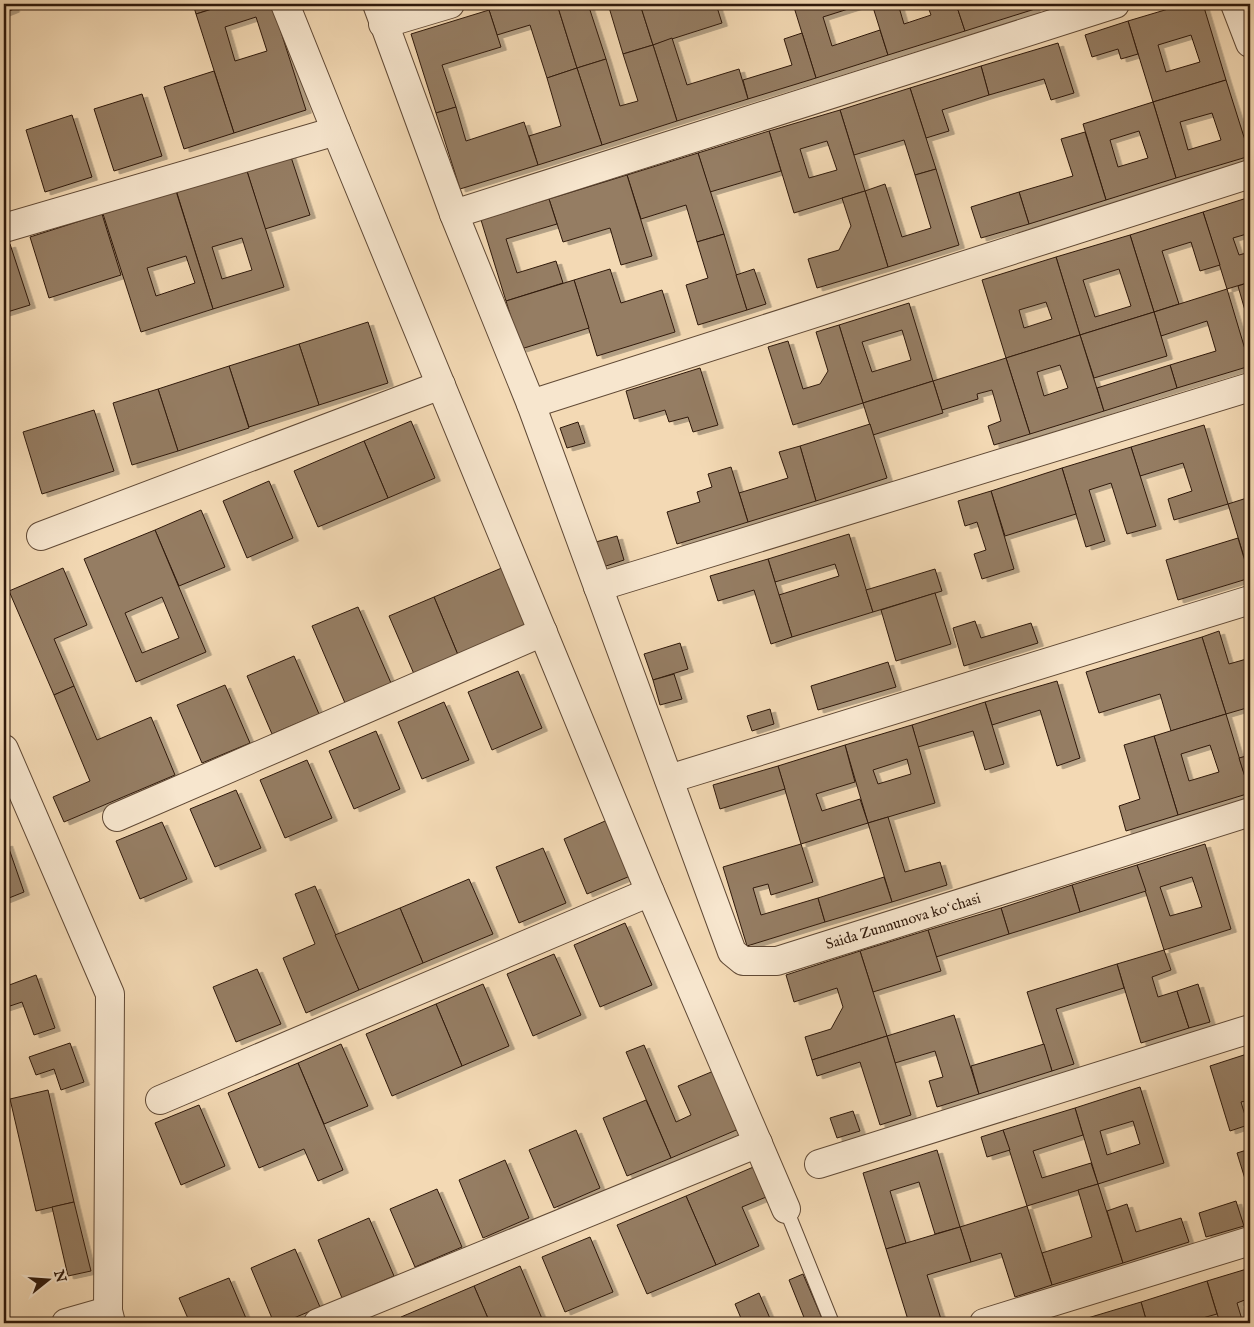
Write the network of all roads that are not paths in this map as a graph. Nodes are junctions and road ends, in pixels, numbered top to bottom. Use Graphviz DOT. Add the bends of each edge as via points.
graph roads {
  1 [pos="285,4"];
  2 [pos="450,4"];
  3 [pos="1115,4"];
  4 [pos="1235,4"];
  5 [pos="380,14"];
  6 [pos="1249,35"];
  7 [pos="336,131"];
  8 [pos="1250,174"];
  9 [pos="454,214"];
  10 [pos="5,223"];
  11 [pos="441,385"];
  12 [pos="1250,387"];
  13 [pos="531,404"];
  14 [pos="41,536"];
  15 [pos="598,587"];
  16 [pos="1250,600"];
  17 [pos="543,632"];
  18 [pos="4,749"];
  19 [pos="669,779"];
  20 [pos="1250,812"];
  21 [pos="117,817"];
  22 [pos="650,892"];
  23 [pos="1250,1028"];
  24 [pos="160,1100"];
  25 [pos="758,1144"];
  26 [pos="819,1164"];
  27 [pos="786,1209"];
  28 [pos="1250,1241"];
  29 [pos="109,1317"];
  30 [pos="66,1323"];
  31 [pos="318,1323"];
  32 [pos="832,1323"];
  33 [pos="984,1323"];
  1 -- 7 [label="street"];
  2 -- 5 [label="street"];
  3 -- 9 [label="street"];
  4 -- 6 [label="street"];
  5 -- 9 [label="street, Saida Zunnunova koʻchasi"];
  7 -- 10 [label="street"];
  7 -- 11 [label="street"];
  8 -- 13 [label="street"];
  9 -- 13 [label="street, Saida Zunnunova koʻchasi"];
  11 -- 14 [label="street"];
  11 -- 17 [label="street"];
  12 -- 15 [label="street"];
  13 -- 15 [label="street, Saida Zunnunova koʻchasi"];
  15 -- 19 [label="street, Saida Zunnunova koʻchasi"];
  16 -- 19 [label="street"];
  17 -- 21 [label="street"];
  17 -- 22 [label="street"];
  18 -- 29 [label="street" via="110,994"];
  19 -- 20 [label="street, Saida Zunnunova koʻchasi" via="732,952 743,961 776,961"];
  22 -- 24 [label="street"];
  22 -- 25 [label="street"];
  23 -- 26 [label="street"];
  25 -- 27 [label="street"];
  25 -- 31 [label="street"];
  27 -- 32 [label="lane"];
  28 -- 33 [label="street"];
  29 -- 30 [label="street"];
}
